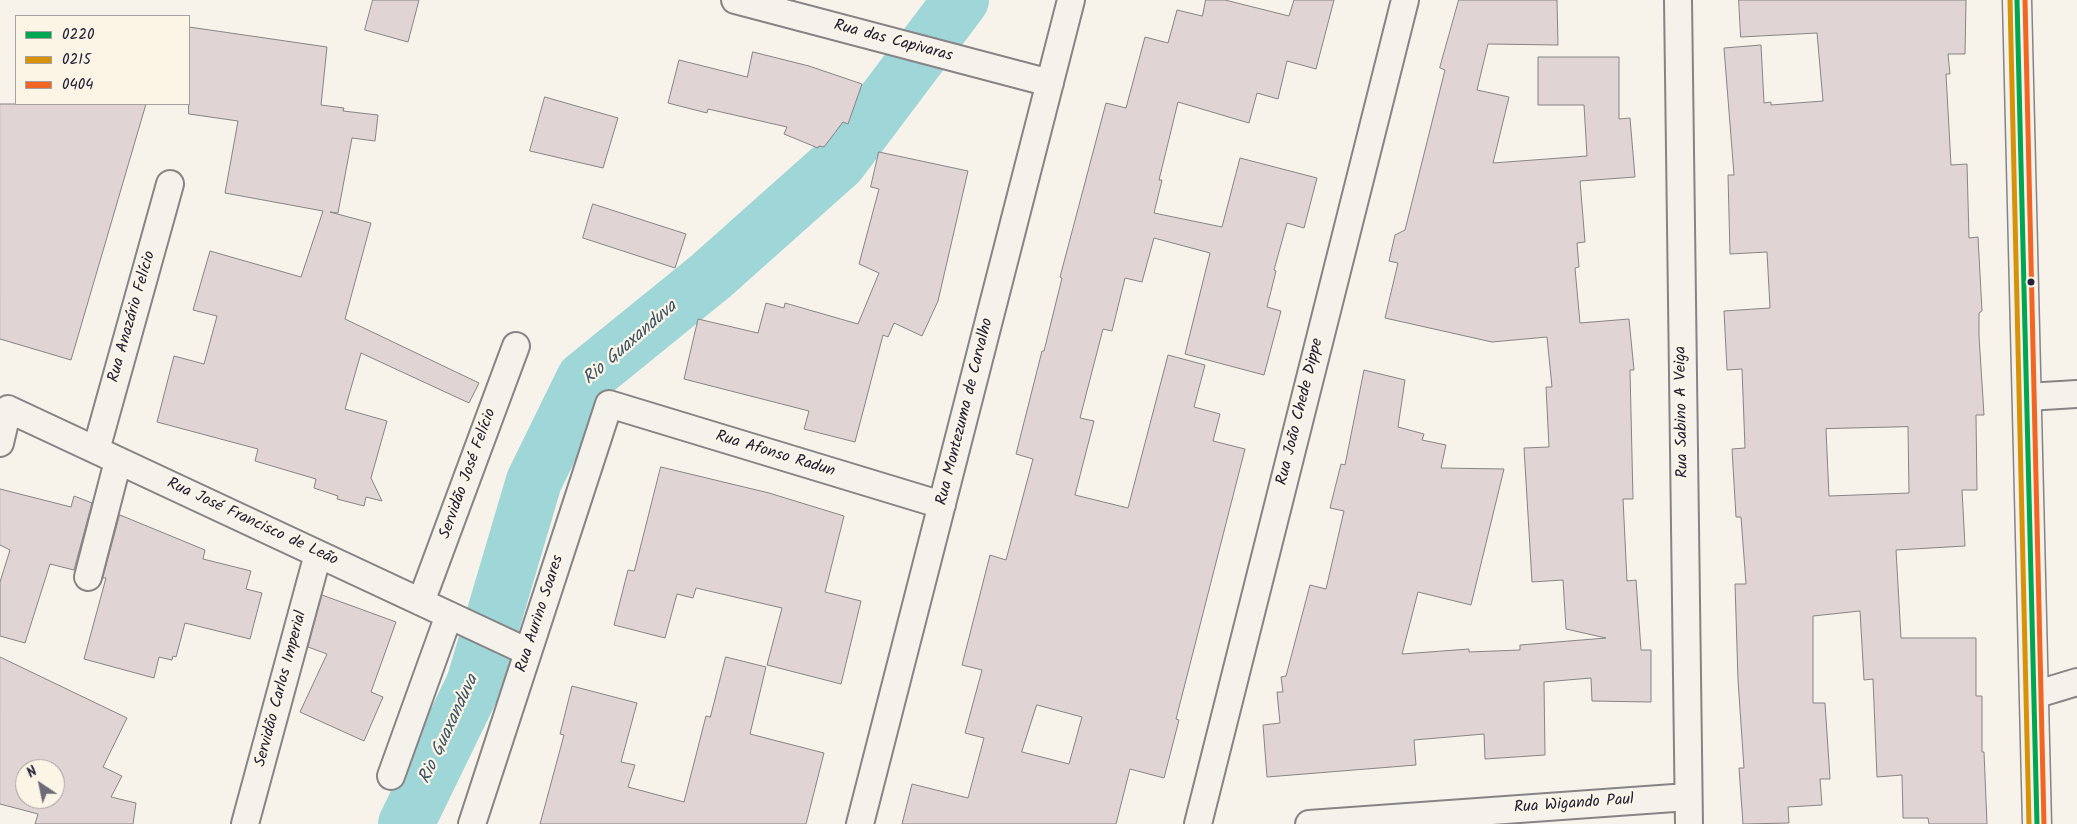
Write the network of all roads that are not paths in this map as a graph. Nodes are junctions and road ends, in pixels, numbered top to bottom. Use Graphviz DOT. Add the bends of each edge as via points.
graph roads {
  1 [pos="735,0"];
  2 [pos="1071,0"];
  3 [pos="1405,0"];
  4 [pos="1678,0"];
  5 [pos="2017,0"];
  6 [pos="1050,83"];
  7 [pos="170,184"];
  8 [pos="516,346"];
  9 [pos="2077,394"];
  10 [pos="2027,396"];
  11 [pos="609,404"];
  12 [pos="0,443"];
  13 [pos="107,455"];
  14 [pos="942,505"];
  15 [pos="318,554"];
  16 [pos="88,577"];
  17 [pos="421,602"];
  18 [pos="449,615"];
  19 [pos="517,647"];
  20 [pos="2077,682"];
  21 [pos="2034,694"];
  22 [pos="391,776"];
  23 [pos="1688,797"];
  24 [pos="245,824"];
  25 [pos="472,824"];
  26 [pos="860,824"];
  27 [pos="1198,824"];
  28 [pos="1310,824"];
  29 [pos="1689,824"];
  30 [pos="2037,824"];
  1 -- 6 [label="street, Rua das Capivaras"];
  2 -- 6 [label="street, Rua Montezuma de Carvalho"];
  3 -- 27 [label="street, Rua João Chede Dippe"];
  4 -- 23 [label="street, Rua Sabino A Veiga"];
  5 -- 10 [label="main road"];
  6 -- 14 [label="street, Rua Montezuma de Carvalho"];
  7 -- 13 [label="street, Rua Anazário Felício"];
  8 -- 17 [label="street, Servidão José Felício"];
  9 -- 10 [label="street"];
  10 -- 21 [label="main road"];
  11 -- 14 [label="street, Rua Afonso Radun"];
  11 -- 19 [label="street, Rua Aurino Soares"];
  12 -- 13 [label="street, Rua José Francisco de Leão" via="8,409"];
  13 -- 15 [label="street, Rua José Francisco de Leão"];
  13 -- 16 [label="street, Rua Anazário Felício"];
  14 -- 26 [label="street, Rua Montezuma de Carvalho"];
  15 -- 17 [label="street, Rua José Francisco de Leão"];
  15 -- 24 [label="street, Servidão Carlos Imperial"];
  17 -- 18 [label="street, Rua José Francisco de Leão"];
  18 -- 19 [label="street, Rua José Francisco de Leão"];
  18 -- 22 [label="street"];
  19 -- 25 [label="street, Rua Aurino Soares"];
  20 -- 21 [label="street"];
  21 -- 30 [label="main road"];
  23 -- 28 [label="street, Rua Wigando Paul"];
  23 -- 29 [label="street, Rua Sabino A Veiga"];
}
